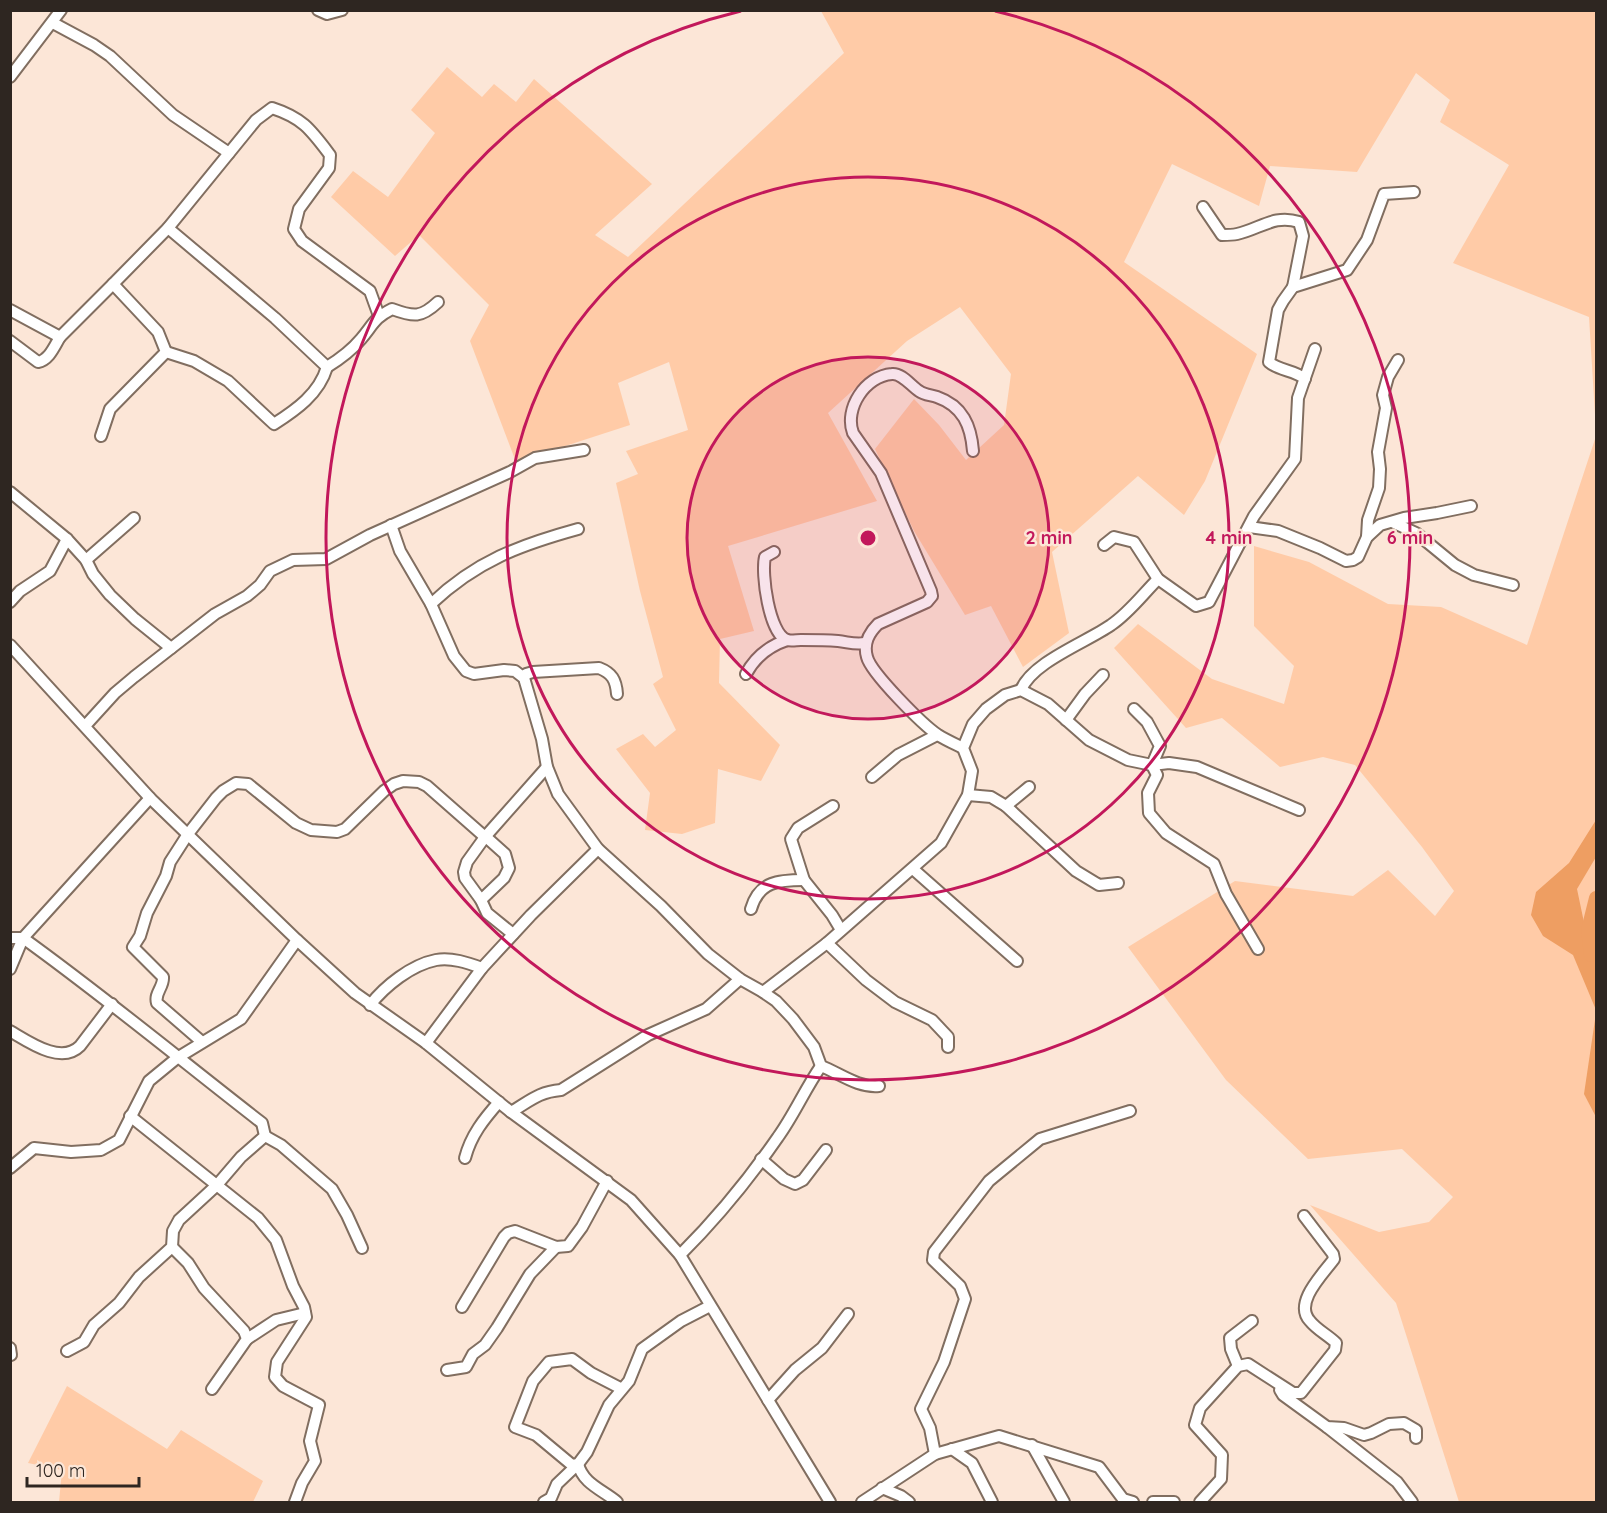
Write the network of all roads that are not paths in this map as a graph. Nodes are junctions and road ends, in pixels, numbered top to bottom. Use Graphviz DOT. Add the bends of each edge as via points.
graph roads {
  1 [pos="61,10"];
  2 [pos="318,10"];
  3 [pos="342,10"];
  4 [pos="53,23"];
  5 [pos="10,77"];
  6 [pos="229,153"];
  7 [pos="1414,192"];
  8 [pos="1203,207"];
  9 [pos="168,228"];
  10 [pos="113,284"];
  11 [pos="1293,287"];
  12 [pos="438,302"];
  13 [pos="10,310"];
  14 [pos="379,316"];
  15 [pos="60,337"];
  16 [pos="10,341"];
  17 [pos="1315,349"];
  18 [pos="166,352"];
  19 [pos="1398,360"];
  20 [pos="327,367"];
  21 [pos="1305,379"];
  22 [pos="101,436"];
  23 [pos="584,450"];
  24 [pos="973,451"];
  25 [pos="10,492"];
  26 [pos="1471,506"];
  27 [pos="134,518"];
  28 [pos="1392,522"];
  29 [pos="391,525"];
  30 [pos="1250,527"];
  31 [pos="578,529"];
  32 [pos="1367,537"];
  33 [pos="68,539"];
  34 [pos="1104,545"];
  35 [pos="774,552"];
  36 [pos="86,560"];
  37 [pos="1158,579"];
  38 [pos="1513,585"];
  39 [pos="10,602"];
  40 [pos="431,604"];
  41 [pos="787,640"];
  42 [pos="865,643"];
  43 [pos="10,645"];
  44 [pos="171,648"];
  45 [pos="746,674"];
  46 [pos="1103,675"];
  47 [pos="524,678"];
  48 [pos="1021,690"];
  49 [pos="617,694"];
  50 [pos="1134,709"];
  51 [pos="1066,720"];
  52 [pos="85,726"];
  53 [pos="937,735"];
  54 [pos="963,748"];
  55 [pos="1152,765"];
  56 [pos="548,767"];
  57 [pos="872,777"];
  58 [pos="1029,787"];
  59 [pos="968,795"];
  60 [pos="150,798"];
  61 [pos="834,806"];
  62 [pos="1006,806"];
  63 [pos="1299,810"];
  64 [pos="188,834"];
  65 [pos="486,837"];
  66 [pos="598,849"];
  67 [pos="913,869"];
  68 [pos="804,880"];
  69 [pos="1118,883"];
  70 [pos="481,900"];
  71 [pos="751,909"];
  72 [pos="841,930"];
  73 [pos="513,934"];
  74 [pos="10,938"];
  75 [pos="23,938"];
  76 [pos="297,940"];
  77 [pos="828,943"];
  78 [pos="1258,950"];
  79 [pos="1017,961"];
  80 [pos="482,968"];
  81 [pos="10,969"];
  82 [pos="740,979"];
  83 [pos="763,992"];
  84 [pos="112,1004"];
  85 [pos="370,1005"];
  86 [pos="10,1031"];
  87 [pos="202,1042"];
  88 [pos="426,1043"];
  89 [pos="948,1047"];
  90 [pos="177,1058"];
  91 [pos="821,1066"];
  92 [pos="879,1086"];
  93 [pos="499,1101"];
  94 [pos="1130,1111"];
  95 [pos="511,1112"];
  96 [pos="130,1116"];
  97 [pos="265,1136"];
  98 [pos="826,1150"];
  99 [pos="465,1158"];
  100 [pos="762,1159"];
  101 [pos="10,1168"];
  102 [pos="607,1181"];
  103 [pos="217,1185"];
  104 [pos="1304,1216"];
  105 [pos="172,1246"];
  106 [pos="556,1247"];
  107 [pos="362,1248"];
  108 [pos="680,1255"];
  109 [pos="710,1306"];
  110 [pos="462,1307"];
  111 [pos="305,1313"];
  112 [pos="848,1314"];
  113 [pos="1252,1321"];
  114 [pos="247,1339"];
  115 [pos="10,1348"];
  116 [pos="67,1352"];
  117 [pos="11,1355"];
  118 [pos="1238,1366"];
  119 [pos="447,1370"];
  120 [pos="1276,1382"];
  121 [pos="212,1389"];
  122 [pos="622,1389"];
  123 [pos="768,1400"];
  124 [pos="1327,1426"];
  125 [pos="1416,1438"];
  126 [pos="1032,1445"];
  127 [pos="952,1449"];
  128 [pos="935,1454"];
  129 [pos="578,1464"];
  130 [pos="882,1488"];
  131 [pos="295,1503"];
  132 [pos="544,1503"];
  133 [pos="617,1503"];
  134 [pos="830,1503"];
  135 [pos="862,1503"];
  136 [pos="909,1503"];
  137 [pos="992,1503"];
  138 [pos="1064,1503"];
  139 [pos="1133,1503"];
  140 [pos="1153,1503"];
  141 [pos="1174,1503"];
  142 [pos="1200,1503"];
  143 [pos="1412,1503"];
  1 -- 4 [label="street"];
  2 -- 3 [label="street" via="327,14"];
  4 -- 5 [label="street"];
  4 -- 6 [label="street" via="110,56 173,115"];
  6 -- 9 [label="street"];
  6 -- 14 [label="street" via="256,120 272,108 293,114 314,133 330,155 329,168 299,209 294,229 302,241 370,291"];
  7 -- 11 [label="street" via="1384,194 1367,240 1347,270"];
  8 -- 11 [label="street" via="1222,235 1287,218 1299,222 1303,236"];
  9 -- 10 [label="street"];
  9 -- 20 [label="street" via="276,318"];
  10 -- 15 [label="street"];
  10 -- 18 [label="street" via="158,332"];
  11 -- 21 [label="street" via="1278,310 1269,362"];
  12 -- 14 [label="street" via="426,313 410,316 392,309"];
  13 -- 15 [label="street"];
  14 -- 20 [label="street" via="345,356"];
  15 -- 16 [label="street" via="49,355 38,362"];
  17 -- 21 [label="street"];
  18 -- 20 [label="street" via="195,361 228,381 274,424 312,395"];
  18 -- 22 [label="street" via="110,409"];
  19 -- 32 [label="street" via="1383,395 1386,408 1378,452 1379,488 1370,512"];
  21 -- 30 [label="street" via="1298,398 1295,459"];
  23 -- 29 [label="street" via="535,458"];
  24 -- 42 [label="street" via="969,424 959,411 948,402 920,392 900,376 892,374 870,384 855,402 850,426 881,472 932,596 927,602 878,624"];
  25 -- 33 [label="street"];
  26 -- 28 [label="street"];
  27 -- 36 [label="street"];
  28 -- 32 [label="street" via="1380,525"];
  28 -- 38 [label="street" via="1416,533 1455,565 1474,575"];
  29 -- 40 [label="street" via="399,551"];
  29 -- 44 [label="street" via="326,559 293,560 270,571 247,596 215,614"];
  30 -- 32 [label="street" via="1278,531 1346,561 1358,557"];
  30 -- 37 [label="street" via="1209,602 1196,606"];
  31 -- 40 [label="street" via="521,546 494,559 453,584"];
  33 -- 36 [label="street"];
  33 -- 39 [label="street" via="50,571"];
  34 -- 37 [label="street" via="1114,537 1138,539"];
  35 -- 41 [label="street" via="764,562 766,593 774,623"];
  36 -- 44 [label="street" via="110,595"];
  37 -- 48 [label="street" via="1119,619 1044,665"];
  40 -- 47 [label="street" via="454,656 466,671 515,671"];
  41 -- 42 [label="street"];
  41 -- 45 [label="street" via="769,648"];
  42 -- 53 [label="street" via="867,658 880,677"];
  43 -- 52 [label="street"];
  44 -- 52 [label="street" via="115,693"];
  46 -- 51 [label="street"];
  47 -- 49 [label="street" via="533,672 599,668 614,678"];
  47 -- 56 [label="street"];
  48 -- 51 [label="street" via="1048,704"];
  48 -- 54 [label="street" via="1005,694 986,709 973,724"];
  50 -- 55 [label="street" via="1147,722 1160,746"];
  51 -- 55 [label="street" via="1089,740 1128,760"];
  52 -- 60 [label="street"];
  53 -- 54 [label="street"];
  53 -- 57 [label="street" via="898,755"];
  54 -- 59 [label="street" via="972,771"];
  55 -- 63 [label="street" via="1197,767"];
  55 -- 78 [label="street" via="1157,775 1148,794 1149,813 1166,833 1214,864"];
  56 -- 65 [label="street"];
  56 -- 66 [label="street" via="558,794"];
  58 -- 62 [label="street"];
  59 -- 62 [label="street" via="991,797"];
  59 -- 67 [label="street" via="941,843"];
  60 -- 64 [label="street"];
  60 -- 75 [label="street"];
  61 -- 68 [label="street" via="798,828 791,839"];
  62 -- 69 [label="street" via="1076,871 1099,885"];
  64 -- 65 [label="street" via="223,790 237,783 248,784 310,830 337,832 353,822 384,790 411,781 427,786"];
  64 -- 76 [label="street"];
  64 -- 87 [label="street" via="170,862 133,947 163,977 157,1003"];
  65 -- 70 [label="street" via="464,872"];
  65 -- 70 [label="street" via="505,854 509,868"];
  66 -- 73 [label="street"];
  66 -- 82 [label="street" via="708,954"];
  67 -- 72 [label="street"];
  67 -- 79 [label="street"];
  68 -- 71 [label="street" via="779,880 764,888"];
  68 -- 72 [label="street"];
  70 -- 73 [label="street" via="487,913"];
  72 -- 77 [label="street"];
  73 -- 80 [label="street"];
  74 -- 75 [label="street"];
  75 -- 81 [label="street"];
  75 -- 84 [label="street"];
  76 -- 85 [label="street"];
  76 -- 87 [label="street" via="246,1013"];
  77 -- 83 [label="street"];
  77 -- 89 [label="street" via="895,1002 932,1020 948,1037"];
  80 -- 85 [label="street" via="457,960 436,960 396,979"];
  80 -- 88 [label="street"];
  82 -- 83 [label="street"];
  82 -- 95 [label="street" via="706,1009 648,1035 561,1090 534,1096"];
  83 -- 91 [label="street" via="793,1019 814,1047"];
  84 -- 86 [label="street" via="74,1052 56,1054"];
  84 -- 90 [label="street"];
  85 -- 88 [label="street"];
  87 -- 90 [label="street"];
  88 -- 93 [label="street"];
  90 -- 96 [label="street" via="149,1081"];
  90 -- 97 [label="street" via="262,1122"];
  91 -- 92 [label="street" via="869,1087"];
  91 -- 100 [label="street"];
  93 -- 95 [label="street"];
  93 -- 99 [label="street" via="469,1143"];
  94 -- 128 [label="street" via="1040,1139 989,1181 934,1252 933,1260 960,1286 966,1299 944,1362 921,1409"];
  95 -- 102 [label="street"];
  96 -- 101 [label="street" via="119,1140 101,1150 34,1148"];
  96 -- 103 [label="street"];
  97 -- 103 [label="street"];
  97 -- 107 [label="street" via="282,1145 332,1189"];
  98 -- 100 [label="street" via="803,1180 795,1184"];
  100 -- 108 [label="street"];
  102 -- 106 [label="street" via="568,1246"];
  102 -- 108 [label="street" via="631,1200"];
  103 -- 105 [label="street" via="179,1220"];
  103 -- 111 [label="street" via="258,1218 276,1240"];
  104 -- 120 [label="street" via="1334,1259 1306,1296 1304,1309 1308,1321 1336,1343 1335,1350 1301,1393 1293,1393"];
  105 -- 114 [label="street" via="204,1288 244,1330"];
  105 -- 116 [label="street" via="94,1325 84,1342"];
  106 -- 110 [label="street" via="515,1231 508,1233"];
  106 -- 119 [label="street" via="530,1275 497,1328 485,1345 473,1353 466,1367"];
  108 -- 109 [label="street"];
  109 -- 122 [label="street" via="642,1349"];
  109 -- 123 [label="street"];
  111 -- 114 [label="street" via="276,1320"];
  111 -- 131 [label="street" via="277,1362 274,1377 319,1405 310,1441 315,1461"];
  112 -- 123 [label="street" via="822,1348"];
  113 -- 118 [label="street" via="1230,1338"];
  114 -- 121 [label="street"];
  115 -- 117 [label="street"];
  118 -- 120 [label="street" via="1248,1364"];
  118 -- 142 [label="street" via="1200,1408 1195,1425 1222,1455 1221,1479"];
  120 -- 124 [label="street" via="1283,1395"];
  122 -- 129 [label="street" via="609,1405"];
  122 -- 129 [label="street" via="572,1359 549,1362 533,1381 515,1427 536,1435 572,1465"];
  123 -- 134 [label="street"];
  124 -- 125 [label="street" via="1364,1435 1389,1424 1404,1423 1416,1430"];
  124 -- 143 [label="street" via="1396,1482"];
  126 -- 127 [label="street" via="999,1436"];
  126 -- 138 [label="street"];
  126 -- 139 [label="street" via="1099,1467 1123,1499"];
  127 -- 128 [label="street"];
  127 -- 137 [label="street" via="972,1463"];
  128 -- 130 [label="street"];
  129 -- 132 [label="street"];
  129 -- 133 [label="street" via="580,1474"];
  130 -- 135 [label="street"];
  130 -- 136 [label="street"];
  140 -- 141 [label="street"];
}
